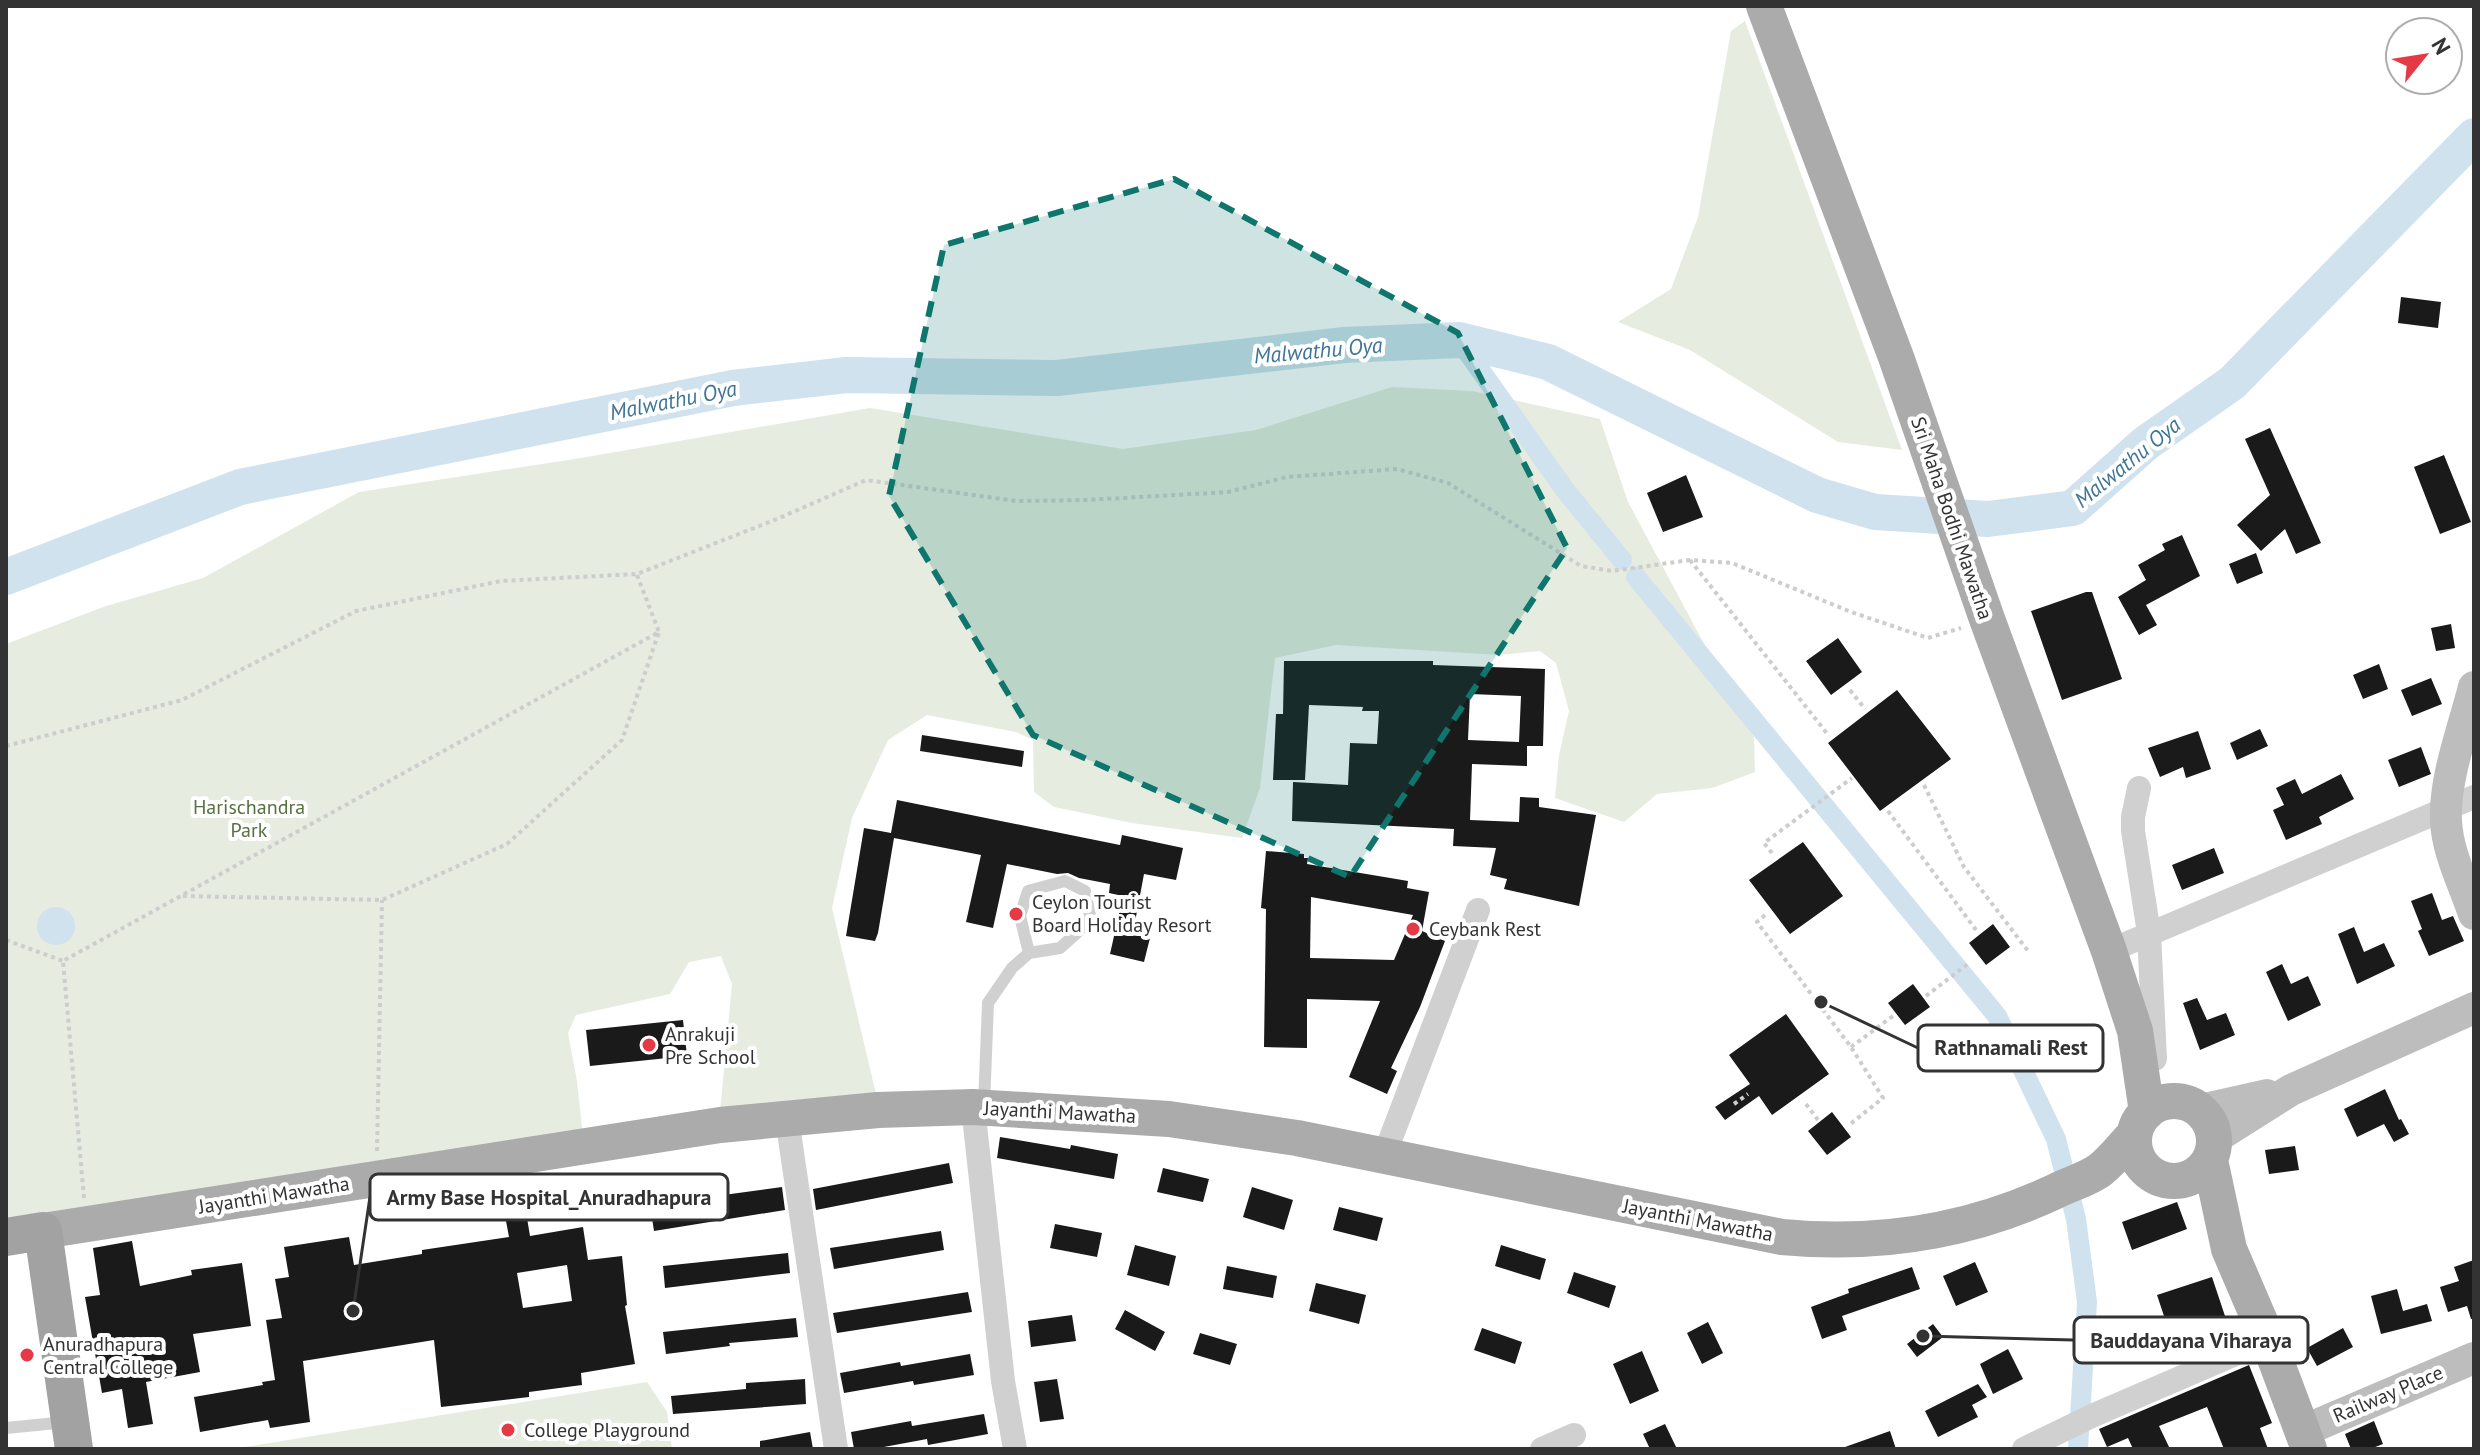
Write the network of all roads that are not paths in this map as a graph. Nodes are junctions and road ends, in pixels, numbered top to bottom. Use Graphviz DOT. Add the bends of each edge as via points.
graph roads {
  1 [pos="1764,6"];
  2 [pos="2474,687"];
  3 [pos="2139,788"];
  4 [pos="2460,802"];
  5 [pos="1478,910"];
  6 [pos="2474,914"];
  7 [pos="2149,933"];
  8 [pos="2109,951"];
  9 [pos="1029,953"];
  10 [pos="2474,1008"];
  11 [pos="2145,1045"];
  12 [pos="978,1108"];
  13 [pos="787,1119"];
  14 [pos="2181,1126"];
  15 [pos="1384,1156"];
  16 [pos="2099,1171"];
  17 [pos="2163,1177"];
  18 [pos="24,1234"];
  19 [pos="2229,1249"];
  20 [pos="2268,1340"];
  21 [pos="2474,1358"];
  22 [pos="6,1428"];
  23 [pos="1574,1435"];
  24 [pos="72,1436"];
  25 [pos="2306,1440"];
  26 [pos="836,1449"];
  27 [pos="1015,1449"];
  28 [pos="1542,1449"];
  29 [pos="2024,1449"];
  1 -- 8 [label="main road, Sri Maha Bodhi Mawatha"];
  2 -- 4 [label="main road"];
  3 -- 7 [label="street" via="2133,831"];
  4 -- 6 [label="main road" via="2448,834"];
  4 -- 7 [label="street"];
  5 -- 15 [label="street"];
  7 -- 8 [label="street"];
  7 -- 11 [label="street"];
  8 -- 11 [label="main road, Sri Maha Bodhi Mawatha"];
  9 -- 9 [label="lane" via="1060,948 1091,920 1085,891 1065,881 1028,891 1020,916"];
  9 -- 12 [label="lane" via="988,1003"];
  10 -- 14 [label="main road" via="2291,1090"];
  11 -- 14 [label="main road, Sri Maha Bodhi Mawatha"];
  12 -- 13 [label="main road, Jayanthi Mawatha"];
  12 -- 15 [label="main road, Jayanthi Mawatha" via="1169,1119"];
  12 -- 27 [label="street" via="1003,1381"];
  13 -- 18 [label="main road, Jayanthi Mawatha" via="720,1125"];
  13 -- 26 [label="street"];
  14 -- 16 [label="main road, Jayanthi Mawatha"];
  14 -- 17 [label="main road" via="2196,1176"];
  14 -- 17 [label="main road" via="2137,1156"];
  14 -- 19 [label="main road"];
  15 -- 16 [label="main road, Jayanthi Mawatha" via="1822,1241 1925,1234 2033,1202"];
  16 -- 17 [label="main road, Jayanthi Mawatha"];
  17 -- 19 [label="main road"];
  18 -- 24 [label="highway"];
  19 -- 20 [label="main road"];
  20 -- 25 [label="main road"];
  20 -- 29 [label="street"];
  21 -- 25 [label="main road, Railway Place"];
  22 -- 24 [label="lane"];
  23 -- 28 [label="street"];
}
